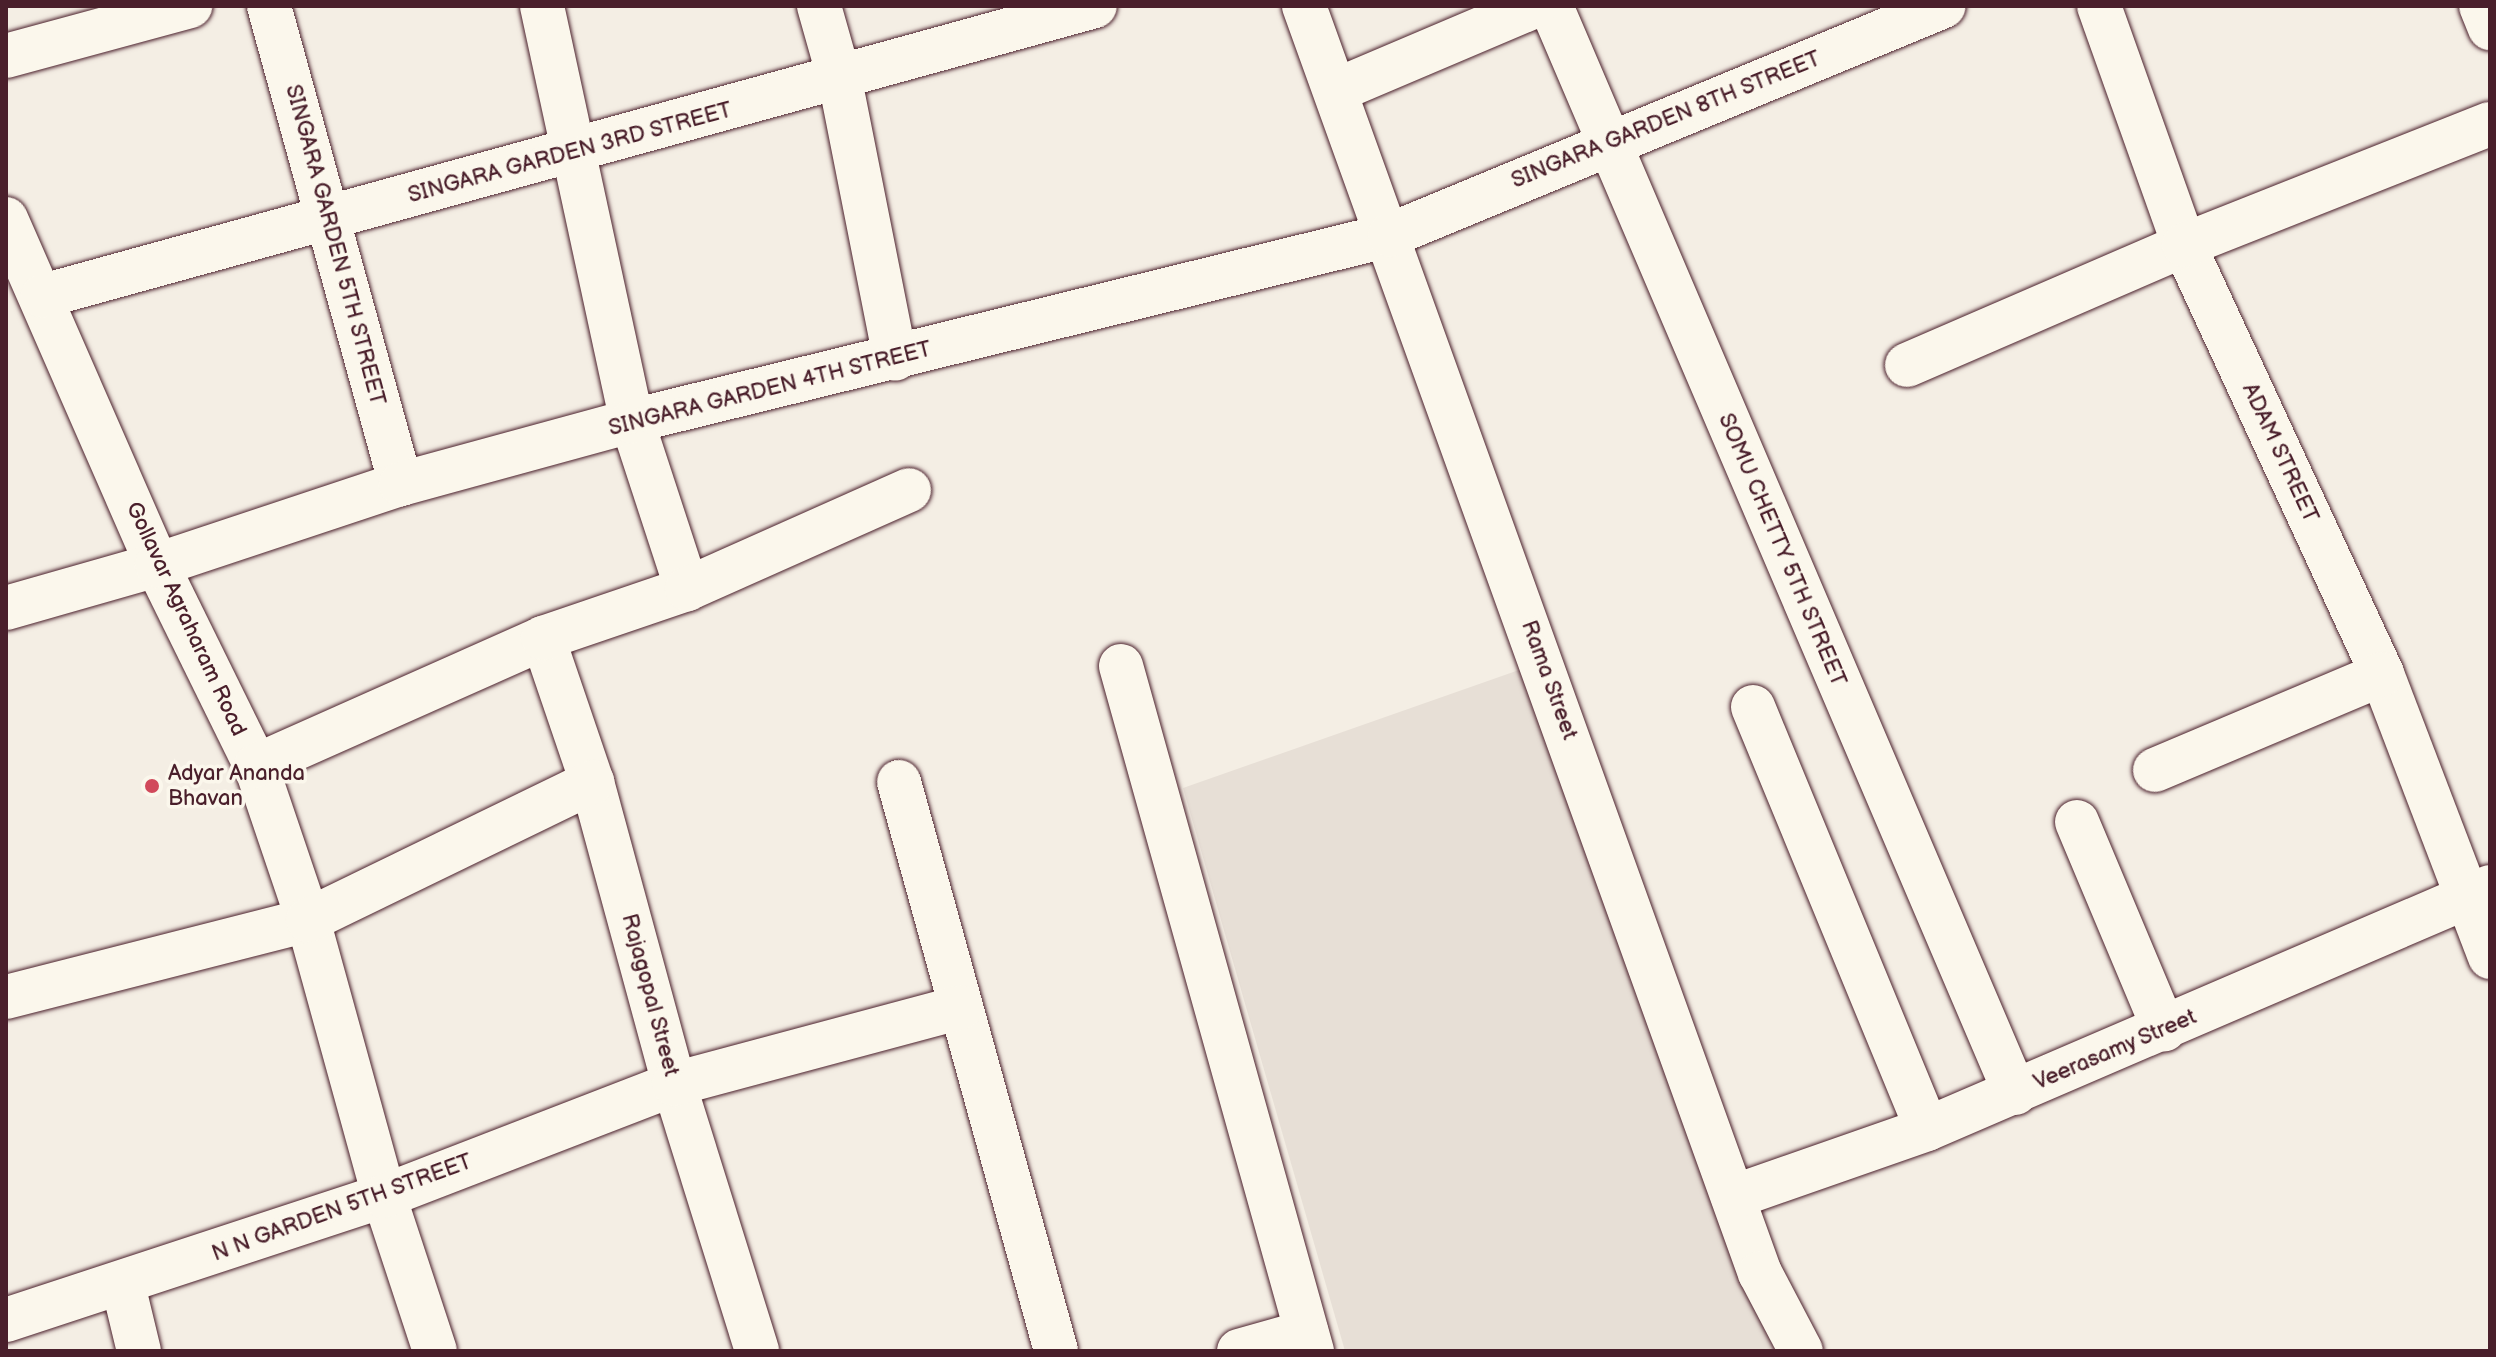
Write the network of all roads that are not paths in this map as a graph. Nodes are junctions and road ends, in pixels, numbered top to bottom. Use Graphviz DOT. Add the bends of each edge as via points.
graph roads {
  1 [pos="190,6"];
  2 [pos="269,6"];
  3 [pos="542,6"];
  4 [pos="819,6"];
  5 [pos="1095,6"];
  6 [pos="1304,6"];
  7 [pos="1535,6"];
  8 [pos="1551,6"];
  9 [pos="1944,6"];
  10 [pos="2099,6"];
  11 [pos="2481,6"];
  12 [pos="2490,28"];
  13 [pos="6,56"];
  14 [pos="840,80"];
  15 [pos="1337,90"];
  16 [pos="2490,124"];
  17 [pos="1607,142"];
  18 [pos="577,151"];
  19 [pos="328,218"];
  20 [pos="6,219"];
  21 [pos="1390,235"];
  22 [pos="2184,245"];
  23 [pos="24,275"];
  24 [pos="895,359"];
  25 [pos="1907,365"];
  26 [pos="632,421"];
  27 [pos="401,484"];
  28 [pos="909,490"];
  29 [pos="157,565"];
  30 [pos="687,589"];
  31 [pos="6,608"];
  32 [pos="543,638"];
  33 [pos="1121,666"];
  34 [pos="2382,674"];
  35 [pos="1753,707"];
  36 [pos="256,766"];
  37 [pos="2155,770"];
  38 [pos="592,782"];
  39 [pos="899,782"];
  40 [pos="2077,822"];
  41 [pos="2479,892"];
  42 [pos="308,920"];
  43 [pos="2490,957"];
  44 [pos="6,997"];
  45 [pos="961,1007"];
  46 [pos="2164,1029"];
  47 [pos="674,1084"];
  48 [pos="2015,1093"];
  49 [pos="1927,1129"];
  50 [pos="384,1196"];
  51 [pos="1733,1197"];
  52 [pos="123,1285"];
  53 [pos="6,1320"];
  54 [pos="1309,1341"];
  55 [pos="139,1351"];
  56 [pos="435,1351"];
  57 [pos="757,1351"];
  58 [pos="1056,1351"];
  59 [pos="1239,1351"];
  60 [pos="1801,1351"];
  1 -- 13 [label="street"];
  2 -- 19 [label="street, SINGARA GARDEN 5TH STREET"];
  3 -- 18 [label="street"];
  4 -- 14 [label="street"];
  5 -- 14 [label="street, SINGARA GARDEN 3RD STREET"];
  6 -- 15 [label="street, Rama Street"];
  7 -- 15 [label="street"];
  8 -- 17 [label="street, SOMU CHETTY 5TH STREET"];
  9 -- 17 [label="street, SINGARA GARDEN 8TH STREET"];
  10 -- 22 [label="street, ADAM STREET"];
  11 -- 12 [label="street"];
  14 -- 18 [label="street, SINGARA GARDEN 3RD STREET"];
  14 -- 24 [label="street"];
  15 -- 21 [label="street, Rama Street"];
  16 -- 22 [label="street"];
  17 -- 21 [label="street, SINGARA GARDEN 8TH STREET"];
  17 -- 48 [label="street, SOMU CHETTY 5TH STREET"];
  18 -- 19 [label="street, SINGARA GARDEN 3RD STREET"];
  18 -- 26 [label="street"];
  19 -- 23 [label="street, SINGARA GARDEN 3RD STREET"];
  19 -- 27 [label="street, SINGARA GARDEN 5TH STREET"];
  20 -- 23 [label="street, Gollavar Agraharam Road"];
  21 -- 24 [label="street, SINGARA GARDEN 4TH STREET"];
  21 -- 51 [label="street, Rama Street"];
  22 -- 25 [label="street"];
  22 -- 34 [label="street, ADAM STREET"];
  23 -- 29 [label="street, Gollavar Agraharam Road"];
  24 -- 26 [label="street, SINGARA GARDEN 4TH STREET"];
  26 -- 27 [label="street, SINGARA GARDEN 4TH STREET"];
  26 -- 30 [label="street"];
  27 -- 29 [label="street, SINGARA GARDEN 4TH STREET"];
  28 -- 30 [label="street"];
  29 -- 31 [label="street, SINGARA GARDEN 4TH STREET"];
  29 -- 36 [label="street, Gollavar Agraharam Road"];
  30 -- 32 [label="street"];
  32 -- 36 [label="street"];
  32 -- 38 [label="street, Rajagopal Street"];
  33 -- 54 [label="street"];
  34 -- 37 [label="street"];
  34 -- 41 [label="street, ADAM STREET"];
  35 -- 49 [label="street"];
  36 -- 42 [label="street, Gollavar Agraharam Road"];
  38 -- 42 [label="street"];
  38 -- 47 [label="street, Rajagopal Street"];
  39 -- 45 [label="street"];
  40 -- 46 [label="street"];
  41 -- 43 [label="street, ADAM STREET"];
  41 -- 46 [label="street, Veerasamy Street"];
  42 -- 44 [label="street"];
  42 -- 50 [label="street, Gollavar Agraharam Road"];
  45 -- 47 [label="street, N N GARDEN 5TH STREET"];
  45 -- 58 [label="street"];
  46 -- 48 [label="street, Veerasamy Street"];
  47 -- 50 [label="street, N N GARDEN 5TH STREET"];
  47 -- 57 [label="street, Rajagopal Street"];
  48 -- 49 [label="street, Veerasamy Street"];
  49 -- 51 [label="street, Veerasamy Street"];
  50 -- 52 [label="street, N N GARDEN 5TH STREET"];
  50 -- 56 [label="street, Gollavar Agraharam Road"];
  51 -- 60 [label="street, Rama Street" via="1760,1273"];
  52 -- 53 [label="street, N N GARDEN 5TH STREET"];
  52 -- 55 [label="street"];
  54 -- 59 [label="street"];
}
